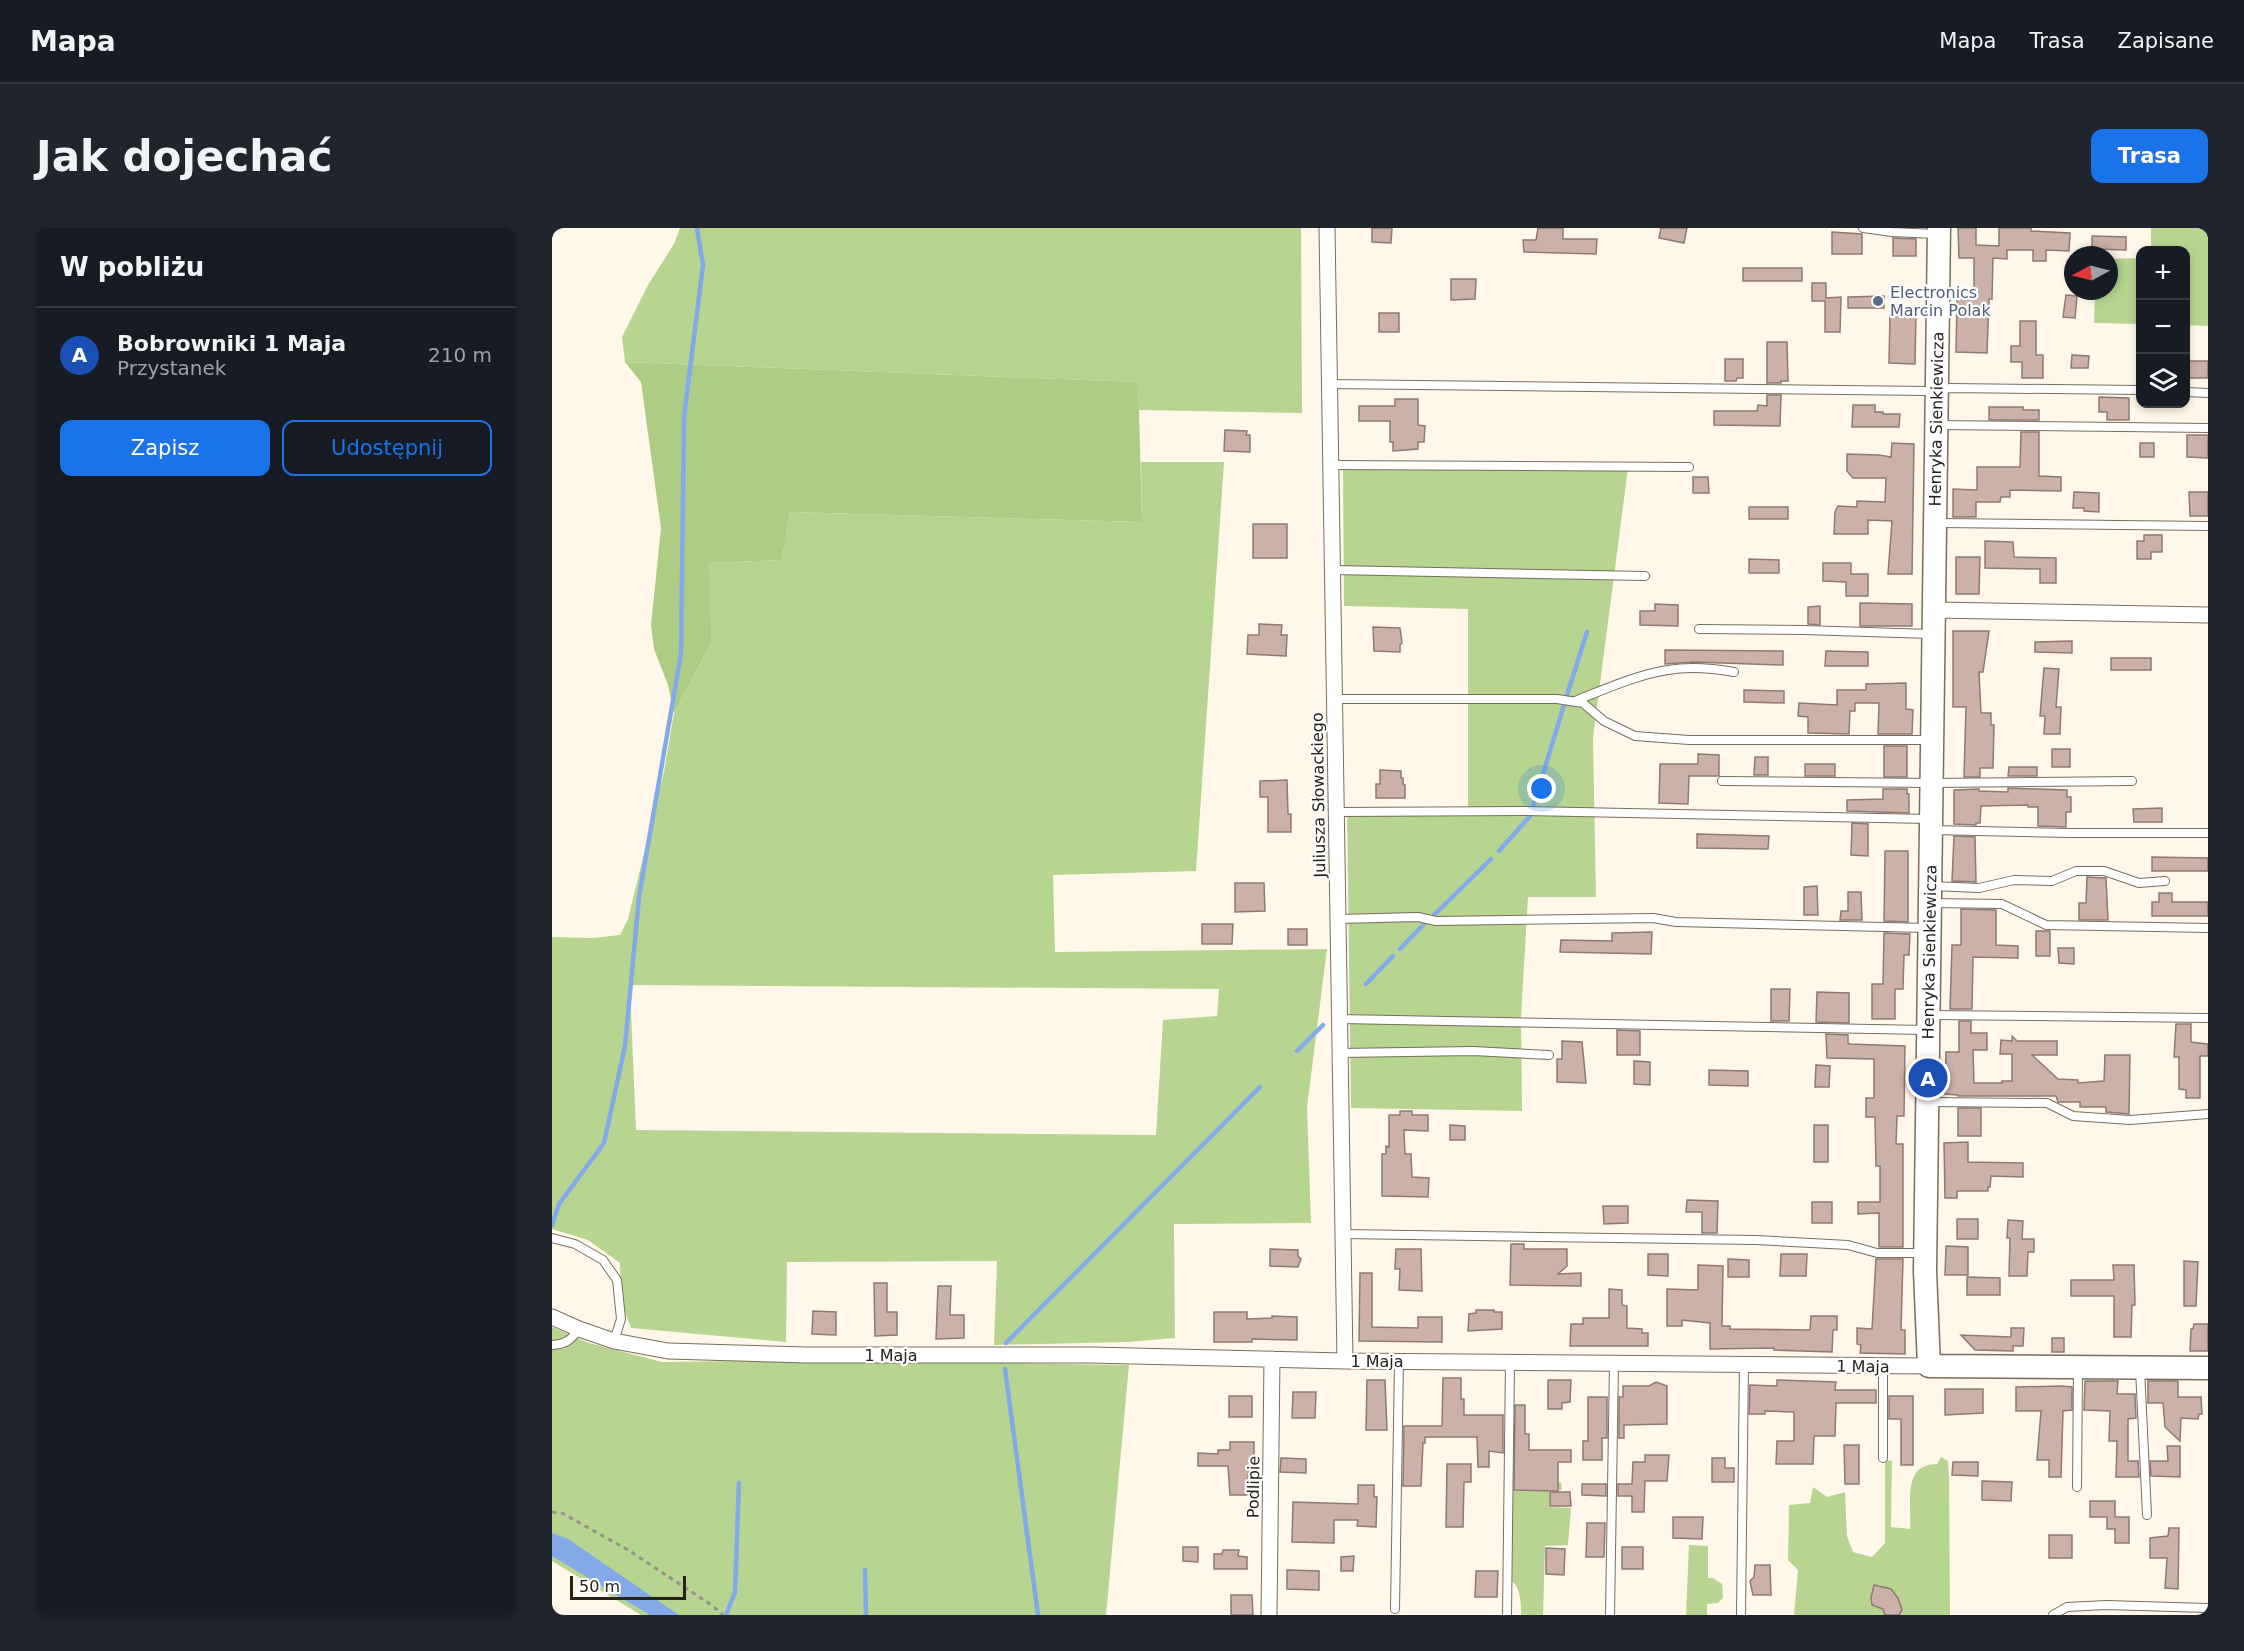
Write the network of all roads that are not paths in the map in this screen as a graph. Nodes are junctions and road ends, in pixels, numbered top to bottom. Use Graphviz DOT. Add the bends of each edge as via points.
graph roads {
  1 [pos="1327,228"];
  2 [pos="1863,228"];
  3 [pos="1939,231"];
  4 [pos="1330,384"];
  5 [pos="1936,389"];
  6 [pos="2136,390"];
  7 [pos="2190,392"];
  8 [pos="2208,393"];
  9 [pos="1936,425"];
  10 [pos="2208,428"];
  11 [pos="1331,465"];
  12 [pos="1689,467"];
  13 [pos="1934,523"];
  14 [pos="2208,526"];
  15 [pos="1333,570"];
  16 [pos="1645,576"];
  17 [pos="1933,610"];
  18 [pos="2208,615"];
  19 [pos="1699,629"];
  20 [pos="1933,634"];
  21 [pos="1734,672"];
  22 [pos="1335,699"];
  23 [pos="1573,702"];
  24 [pos="1932,740"];
  25 [pos="1722,781"];
  26 [pos="2132,781"];
  27 [pos="1931,783"];
  28 [pos="1336,812"];
  29 [pos="1931,824"];
  30 [pos="2208,833"];
  31 [pos="2165,881"];
  32 [pos="1930,894"];
  33 [pos="1338,919"];
  34 [pos="1929,928"];
  35 [pos="2208,928"];
  36 [pos="2208,1018"];
  37 [pos="1340,1019"];
  38 [pos="1929,1022"];
  39 [pos="1340,1053"];
  40 [pos="1549,1055"];
  41 [pos="1927,1102"];
  42 [pos="2208,1114"];
  43 [pos="1343,1234"];
  44 [pos="554,1238"];
  45 [pos="1925,1252"];
  46 [pos="552,1317"];
  47 [pos="579,1329"];
  48 [pos="614,1341"];
  49 [pos="552,1345"];
  50 [pos="1272,1359"];
  51 [pos="1345,1361"];
  52 [pos="1399,1361"];
  53 [pos="1510,1362"];
  54 [pos="1614,1363"];
  55 [pos="1744,1364"];
  56 [pos="1883,1366"];
  57 [pos="1929,1366"];
  58 [pos="2078,1367"];
  59 [pos="2140,1367"];
  60 [pos="2208,1368"];
  61 [pos="1883,1458"];
  62 [pos="2077,1486"];
  63 [pos="2147,1515"];
  64 [pos="2208,1608"];
  65 [pos="1395,1609"];
  66 [pos="1269,1615"];
  67 [pos="1507,1615"];
  68 [pos="1610,1615"];
  69 [pos="1741,1615"];
  70 [pos="2053,1615"];
  1 -- 4 [label="street, Juliusza Słowackiego"];
  2 -- 3 [label="lane"];
  3 -- 5 [label="street, Henryka Sienkiewicza"];
  4 -- 5 [label="lane"];
  4 -- 11 [label="street, Juliusza Słowackiego"];
  5 -- 6 [label="lane"];
  5 -- 9 [label="street, Henryka Sienkiewicza"];
  7 -- 8 [label="lane"];
  9 -- 10 [label="lane"];
  9 -- 13 [label="street, Henryka Sienkiewicza"];
  11 -- 12 [label="lane"];
  11 -- 15 [label="street, Juliusza Słowackiego"];
  13 -- 14 [label="lane"];
  13 -- 17 [label="street, Henryka Sienkiewicza"];
  15 -- 16 [label="lane"];
  15 -- 22 [label="street, Juliusza Słowackiego"];
  17 -- 18 [label="street"];
  17 -- 20 [label="street, Henryka Sienkiewicza"];
  19 -- 20 [label="lane"];
  20 -- 24 [label="street, Henryka Sienkiewicza"];
  21 -- 23 [label="lane" via="1708,668 1668,670"];
  22 -- 23 [label="lane"];
  22 -- 28 [label="street, Juliusza Słowackiego"];
  23 -- 24 [label="lane" via="1583,703 1604,722 1635,736 1689,740"];
  24 -- 27 [label="street, Henryka Sienkiewicza"];
  25 -- 27 [label="lane"];
  26 -- 27 [label="lane"];
  27 -- 29 [label="street, Henryka Sienkiewicza"];
  28 -- 29 [label="lane" via="1526,811"];
  28 -- 33 [label="street, Juliusza Słowackiego"];
  29 -- 30 [label="lane" via="2069,833"];
  29 -- 32 [label="street, Henryka Sienkiewicza"];
  31 -- 32 [label="lane" via="2139,883 2104,871 2076,871 2052,881 2014,880"];
  32 -- 34 [label="street, Henryka Sienkiewicza"];
  32 -- 35 [label="lane" via="2002,904 2046,925"];
  33 -- 34 [label="lane" via="1653,918 1676,922"];
  33 -- 37 [label="street, Juliusza Słowackiego"];
  34 -- 38 [label="street, Henryka Sienkiewicza"];
  36 -- 38 [label="lane"];
  37 -- 38 [label="lane"];
  37 -- 39 [label="street, Juliusza Słowackiego"];
  38 -- 41 [label="street, Henryka Sienkiewicza"];
  39 -- 40 [label="lane" via="1473,1051"];
  39 -- 43 [label="street, Juliusza Słowackiego"];
  41 -- 42 [label="lane" via="2047,1103 2073,1116 2130,1120"];
  41 -- 45 [label="street, Henryka Sienkiewicza"];
  43 -- 45 [label="lane" via="1756,1240 1848,1245 1877,1253"];
  43 -- 51 [label="street, Juliusza Słowackiego"];
  44 -- 48 [label="lane" via="575,1244 603,1260 617,1280 621,1319"];
  45 -- 57 [label="street, Henryka Sienkiewicza"];
  46 -- 47 [label="street, 1 Maja"];
  47 -- 48 [label="street, 1 Maja"];
  47 -- 49 [label="lane" via="566,1343"];
  48 -- 50 [label="street, 1 Maja" via="668,1351"];
  50 -- 51 [label="street, 1 Maja"];
  50 -- 66 [label="street, Podlipie"];
  51 -- 52 [label="street, 1 Maja"];
  52 -- 53 [label="street, 1 Maja"];
  52 -- 65 [label="lane"];
  53 -- 54 [label="street, 1 Maja"];
  53 -- 67 [label="lane"];
  54 -- 55 [label="street, 1 Maja"];
  54 -- 68 [label="lane"];
  55 -- 56 [label="street, 1 Maja"];
  55 -- 69 [label="lane"];
  56 -- 57 [label="street, 1 Maja"];
  56 -- 61 [label="lane"];
  57 -- 58 [label="street, 1 Maja"];
  58 -- 59 [label="street, 1 Maja"];
  58 -- 62 [label="lane"];
  59 -- 60 [label="street, 1 Maja"];
  59 -- 63 [label="lane"];
  64 -- 70 [label="lane" via="2106,1605 2067,1607"];
}
